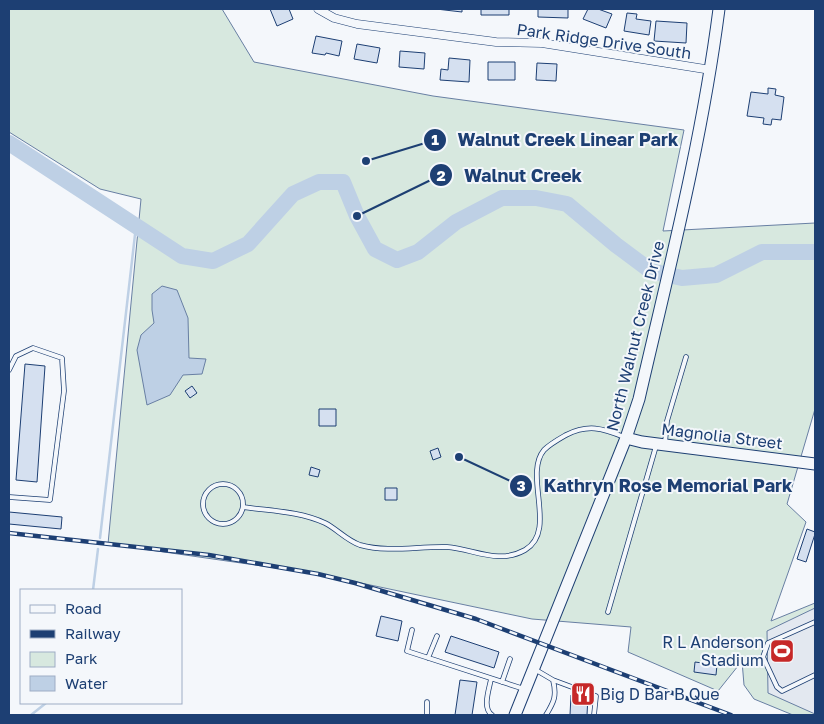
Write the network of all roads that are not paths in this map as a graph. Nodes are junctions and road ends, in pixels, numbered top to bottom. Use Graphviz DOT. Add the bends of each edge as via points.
graph roads {
  1 [pos="318,9"];
  2 [pos="719,9"];
  3 [pos="711,70"];
  4 [pos="686,357"];
  5 [pos="9,370"];
  6 [pos="626,438"];
  7 [pos="661,444"];
  8 [pos="815,464"];
  9 [pos="9,497"];
  10 [pos="243,508"];
  11 [pos="608,612"];
  12 [pos="815,622"];
  13 [pos="412,630"];
  14 [pos="437,636"];
  15 [pos="428,658"];
  16 [pos="510,659"];
  17 [pos="534,669"];
  18 [pos="815,675"];
  19 [pos="490,679"];
  20 [pos="553,680"];
  21 [pos="502,682"];
  22 [pos="527,690"];
  23 [pos="427,702"];
  24 [pos="427,715"];
  25 [pos="492,715"];
  26 [pos="515,715"];
  27 [pos="546,715"];
  28 [pos="594,715"];
  1 -- 3 [label="street, Park Ridge Drive South" via="334,18 357,24 496,42 542,43"];
  2 -- 3 [label="main road, North Walnut Creek Drive"];
  3 -- 6 [label="main road, North Walnut Creek Drive" via="700,134 660,310"];
  4 -- 7 [label="lane"];
  5 -- 9 [label="lane" via="16,356 33,348 62,358 64,391 50,500"];
  6 -- 7 [label="main road, Magnolia Street"];
  6 -- 10 [label="lane" via="604,429 577,430 543,451 537,466 540,509 535,541 525,550 510,556 484,556 449,547 388,549 360,545 326,523 297,514"];
  6 -- 17 [label="main road, North Walnut Creek Drive"];
  7 -- 8 [label="main road, Magnolia Street"];
  7 -- 11 [label="lane"];
  10 -- 10 [label="lane" via="240,493 223,484 206,492 202,506 208,519 221,525 234,521"];
  12 -- 18 [label="lane" via="768,643 763,657 782,691"];
  13 -- 15 [label="lane" via="407,651"];
  14 -- 15 [label="lane"];
  15 -- 19 [label="lane"];
  16 -- 21 [label="lane"];
  17 -- 20 [label="lane"];
  17 -- 22 [label="main road, North Walnut Creek Drive"];
  19 -- 21 [label="lane"];
  19 -- 25 [label="lane" via="486,708"];
  20 -- 27 [label="lane" via="554,701"];
  20 -- 28 [label="lane" via="596,696"];
  21 -- 22 [label="lane"];
  22 -- 26 [label="main road, North Walnut Creek Drive"];
  23 -- 24 [label="lane"];
}
